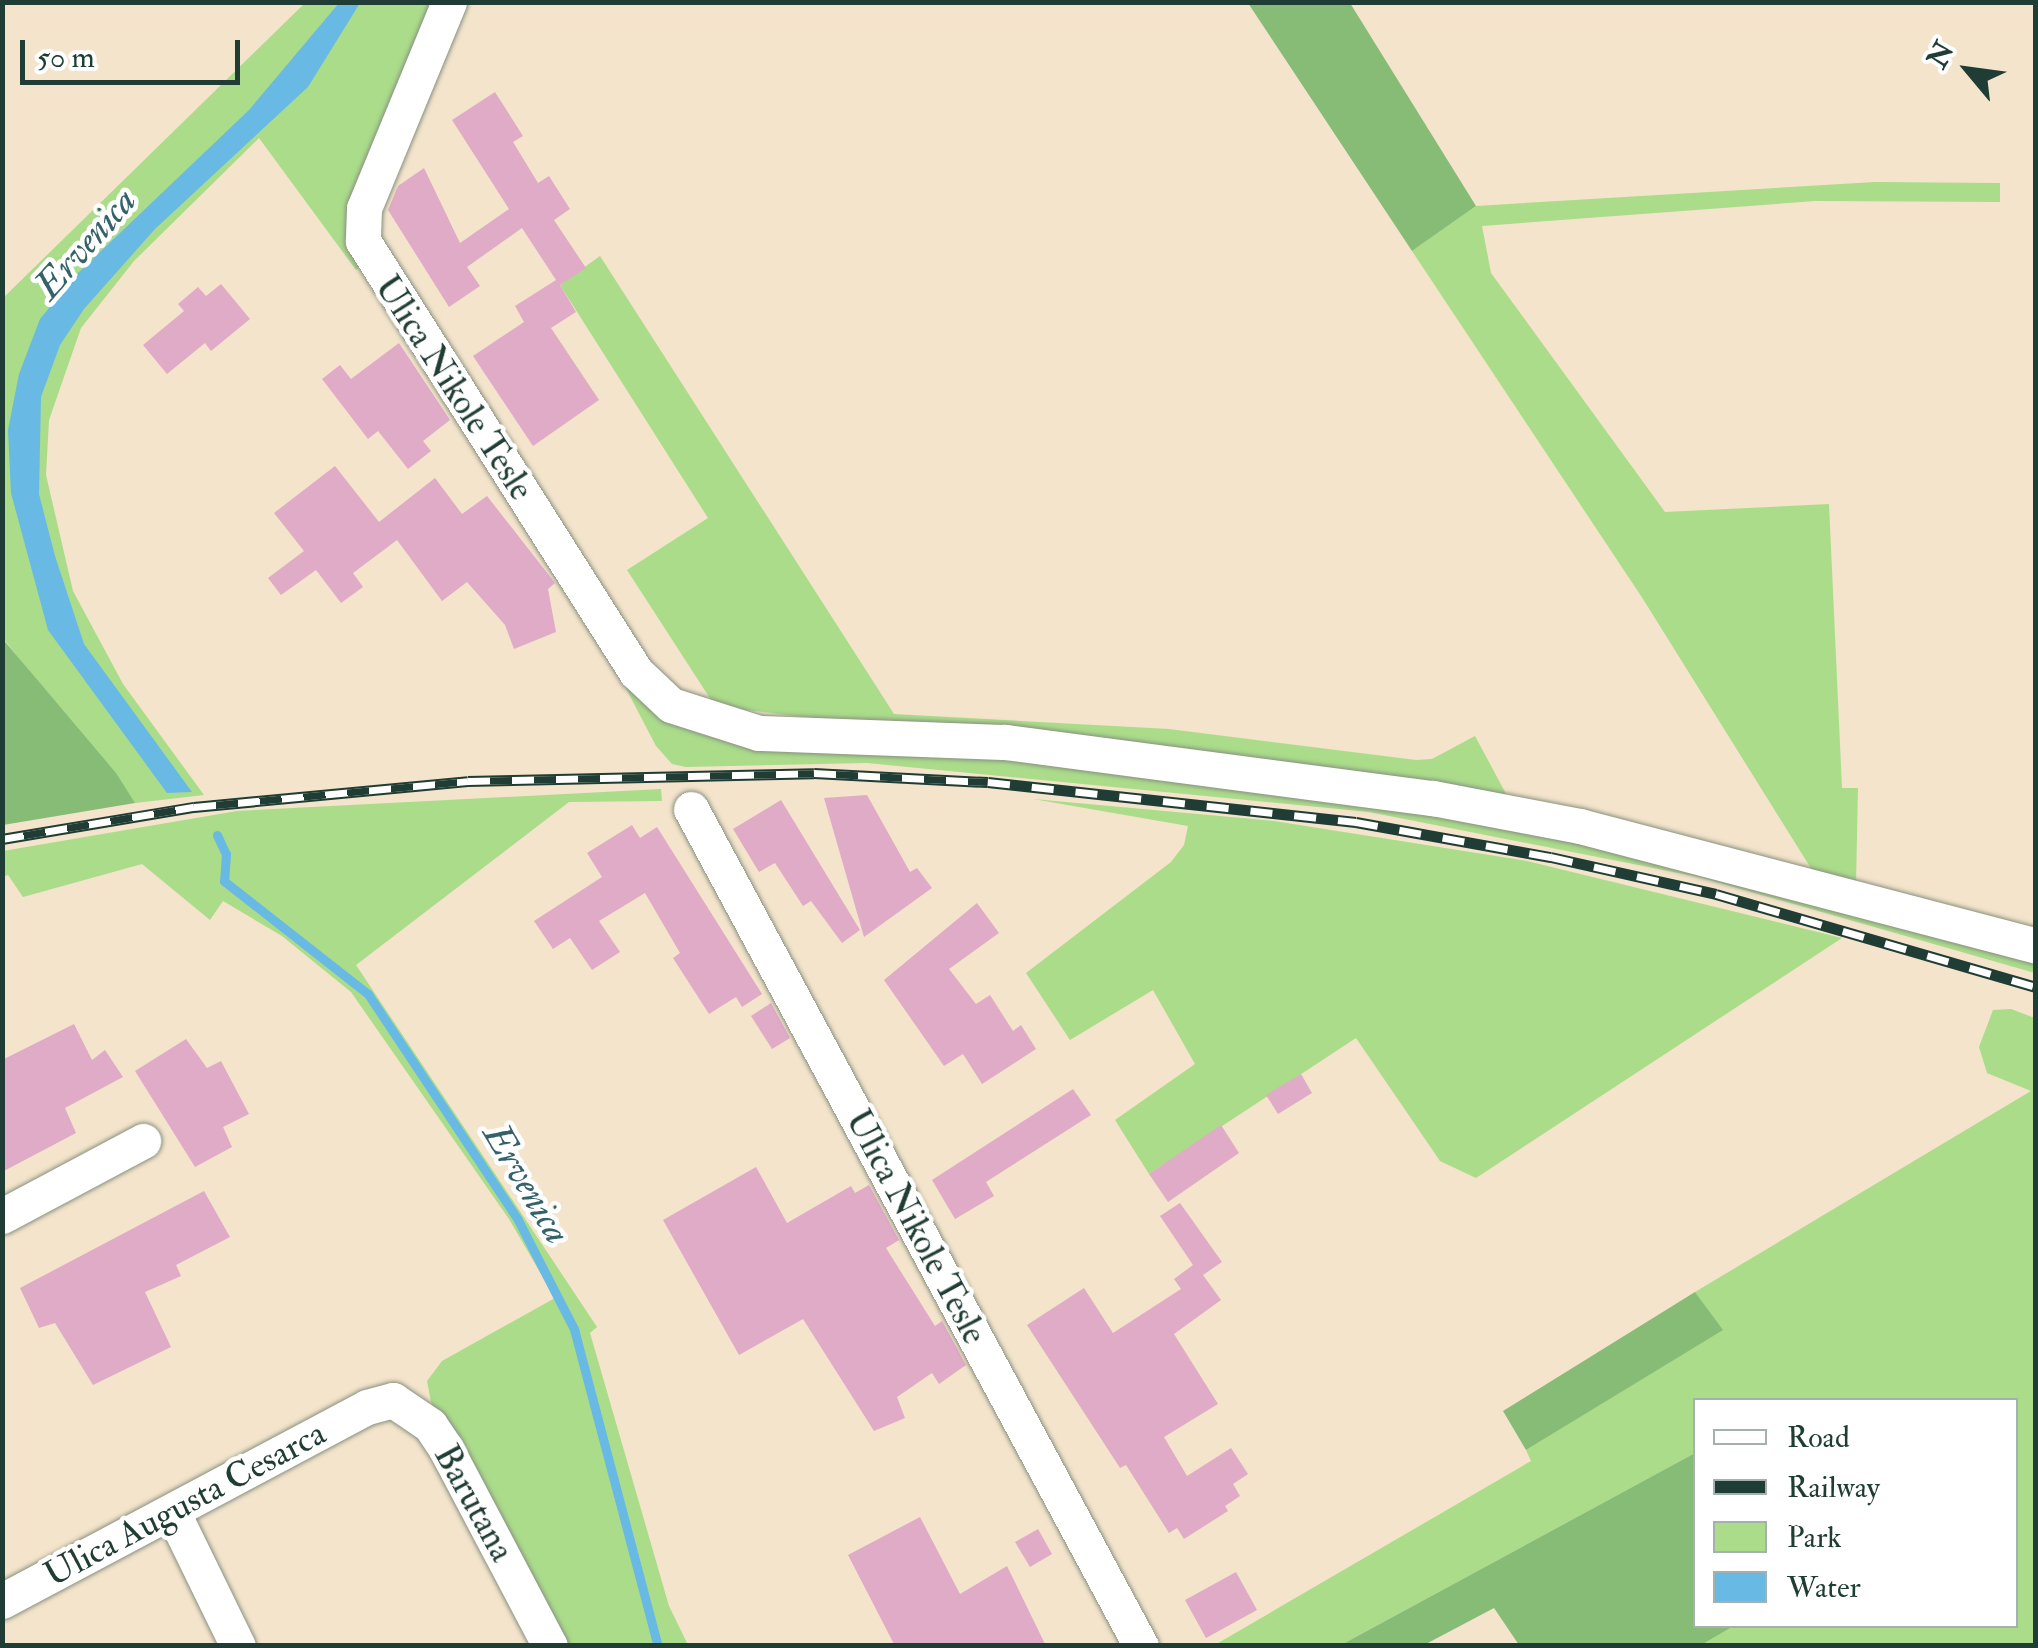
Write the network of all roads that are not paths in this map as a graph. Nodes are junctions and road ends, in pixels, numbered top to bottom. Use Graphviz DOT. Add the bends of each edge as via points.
graph roads {
  1 [pos="449,2"];
  2 [pos="691,809"];
  3 [pos="2036,946"];
  4 [pos="144,1141"];
  5 [pos="2,1216"];
  6 [pos="367,1407"];
  7 [pos="173,1514"];
  8 [pos="2,1601"];
  9 [pos="238,1646"];
  10 [pos="550,1646"];
  11 [pos="1141,1646"];
  1 -- 3 [label="street, Ulica Nikole Tesle" via="364,208 363,240 636,672 671,705 759,733 1005,742 1434,798 1599,831"];
  2 -- 11 [label="street, Ulica Nikole Tesle"];
  4 -- 5 [label="street"];
  6 -- 7 [label="street, Ulica Augusta Cesarca"];
  6 -- 10 [label="street, Barutana" via="393,1400 430,1425"];
  7 -- 8 [label="street, Ulica Augusta Cesarca"];
  7 -- 9 [label="street"];
}
